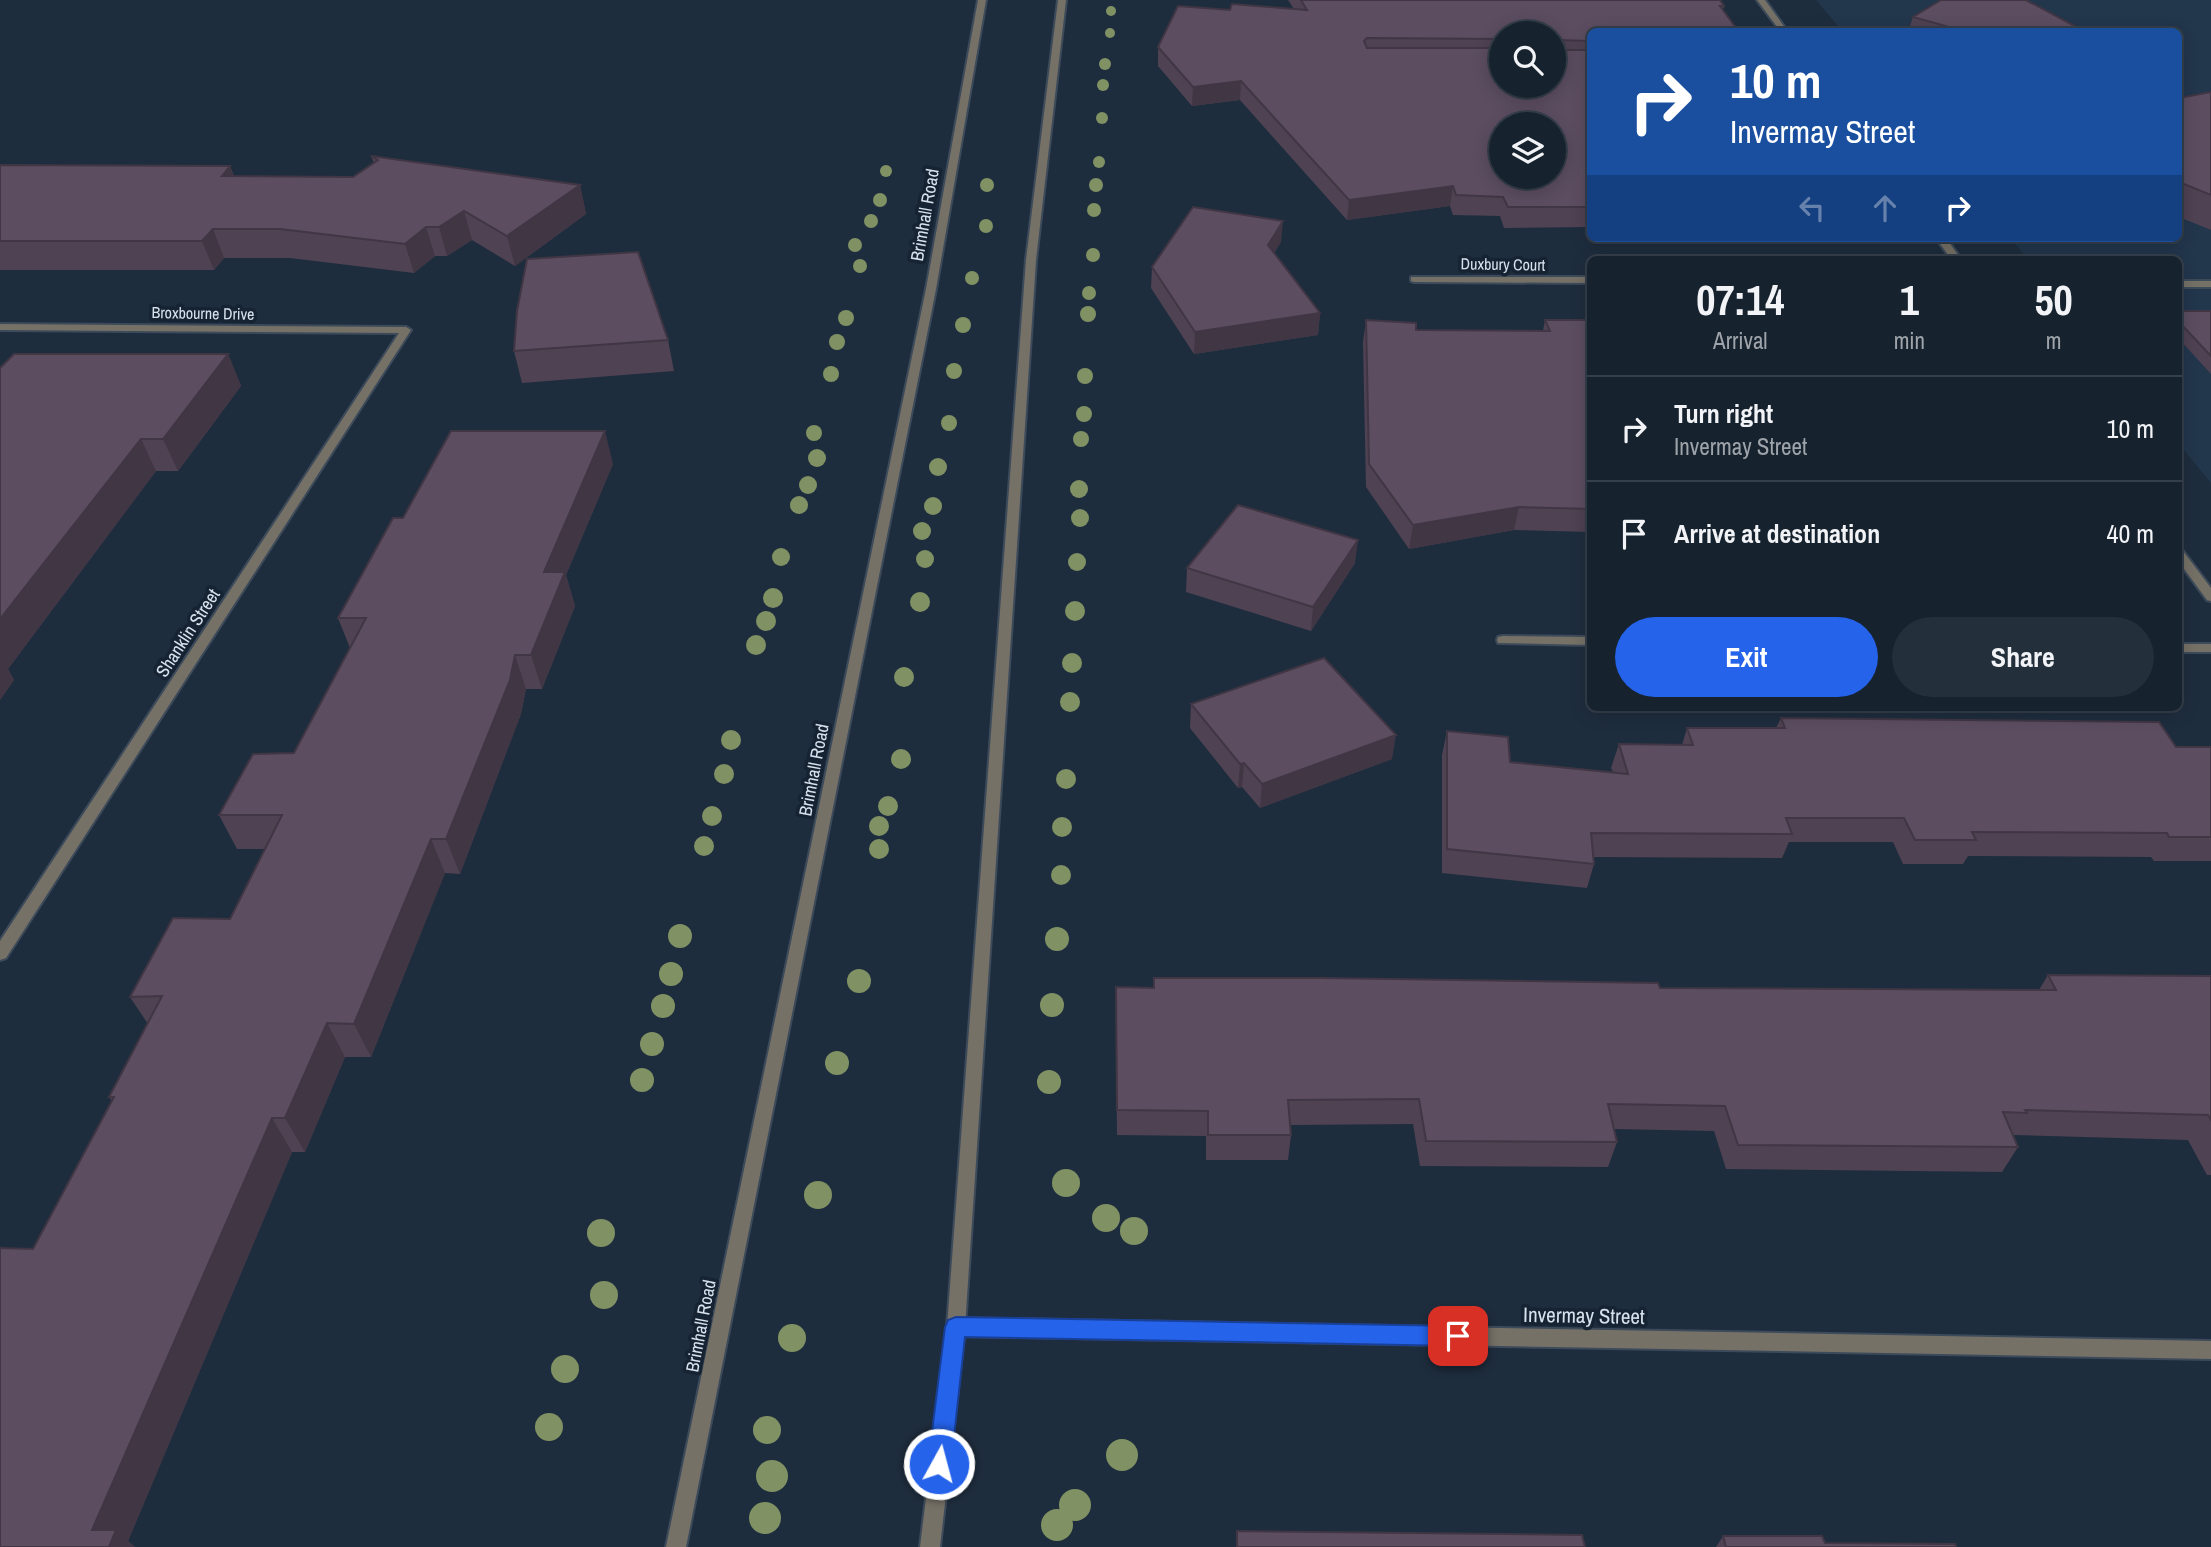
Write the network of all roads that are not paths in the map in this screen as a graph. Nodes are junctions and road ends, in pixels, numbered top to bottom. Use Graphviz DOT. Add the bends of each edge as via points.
graph roads {
  1 [pos="982,0"];
  2 [pos="1062,0"];
  3 [pos="1761,0"];
  4 [pos="1782,28"];
  5 [pos="1414,279"];
  6 [pos="1587,280"];
  7 [pos="2182,284"];
  8 [pos="2211,284"];
  9 [pos="0,327"];
  10 [pos="406,330"];
  11 [pos="2182,558"];
  12 [pos="2211,597"];
  13 [pos="1503,640"];
  14 [pos="1587,641"];
  15 [pos="2182,648"];
  16 [pos="2211,648"];
  17 [pos="0,954"];
  18 [pos="956,1327"];
  19 [pos="2211,1350"];
  20 [pos="676,1547"];
  21 [pos="930,1547"];
  1 -- 20 [label="street, Brimhall Road" via="931,289"];
  2 -- 18 [label="street" via="1031,260"];
  3 -- 4 [label="street"];
  5 -- 6 [label="street, Duxbury Court"];
  7 -- 8 [label="street"];
  9 -- 10 [label="street, Broxbourne Drive"];
  10 -- 17 [label="street, Shanklin Street"];
  11 -- 12 [label="street"];
  13 -- 14 [label="street"];
  15 -- 16 [label="street"];
  18 -- 19 [label="street, Invermay Street"];
  18 -- 21 [label="street"];
}
